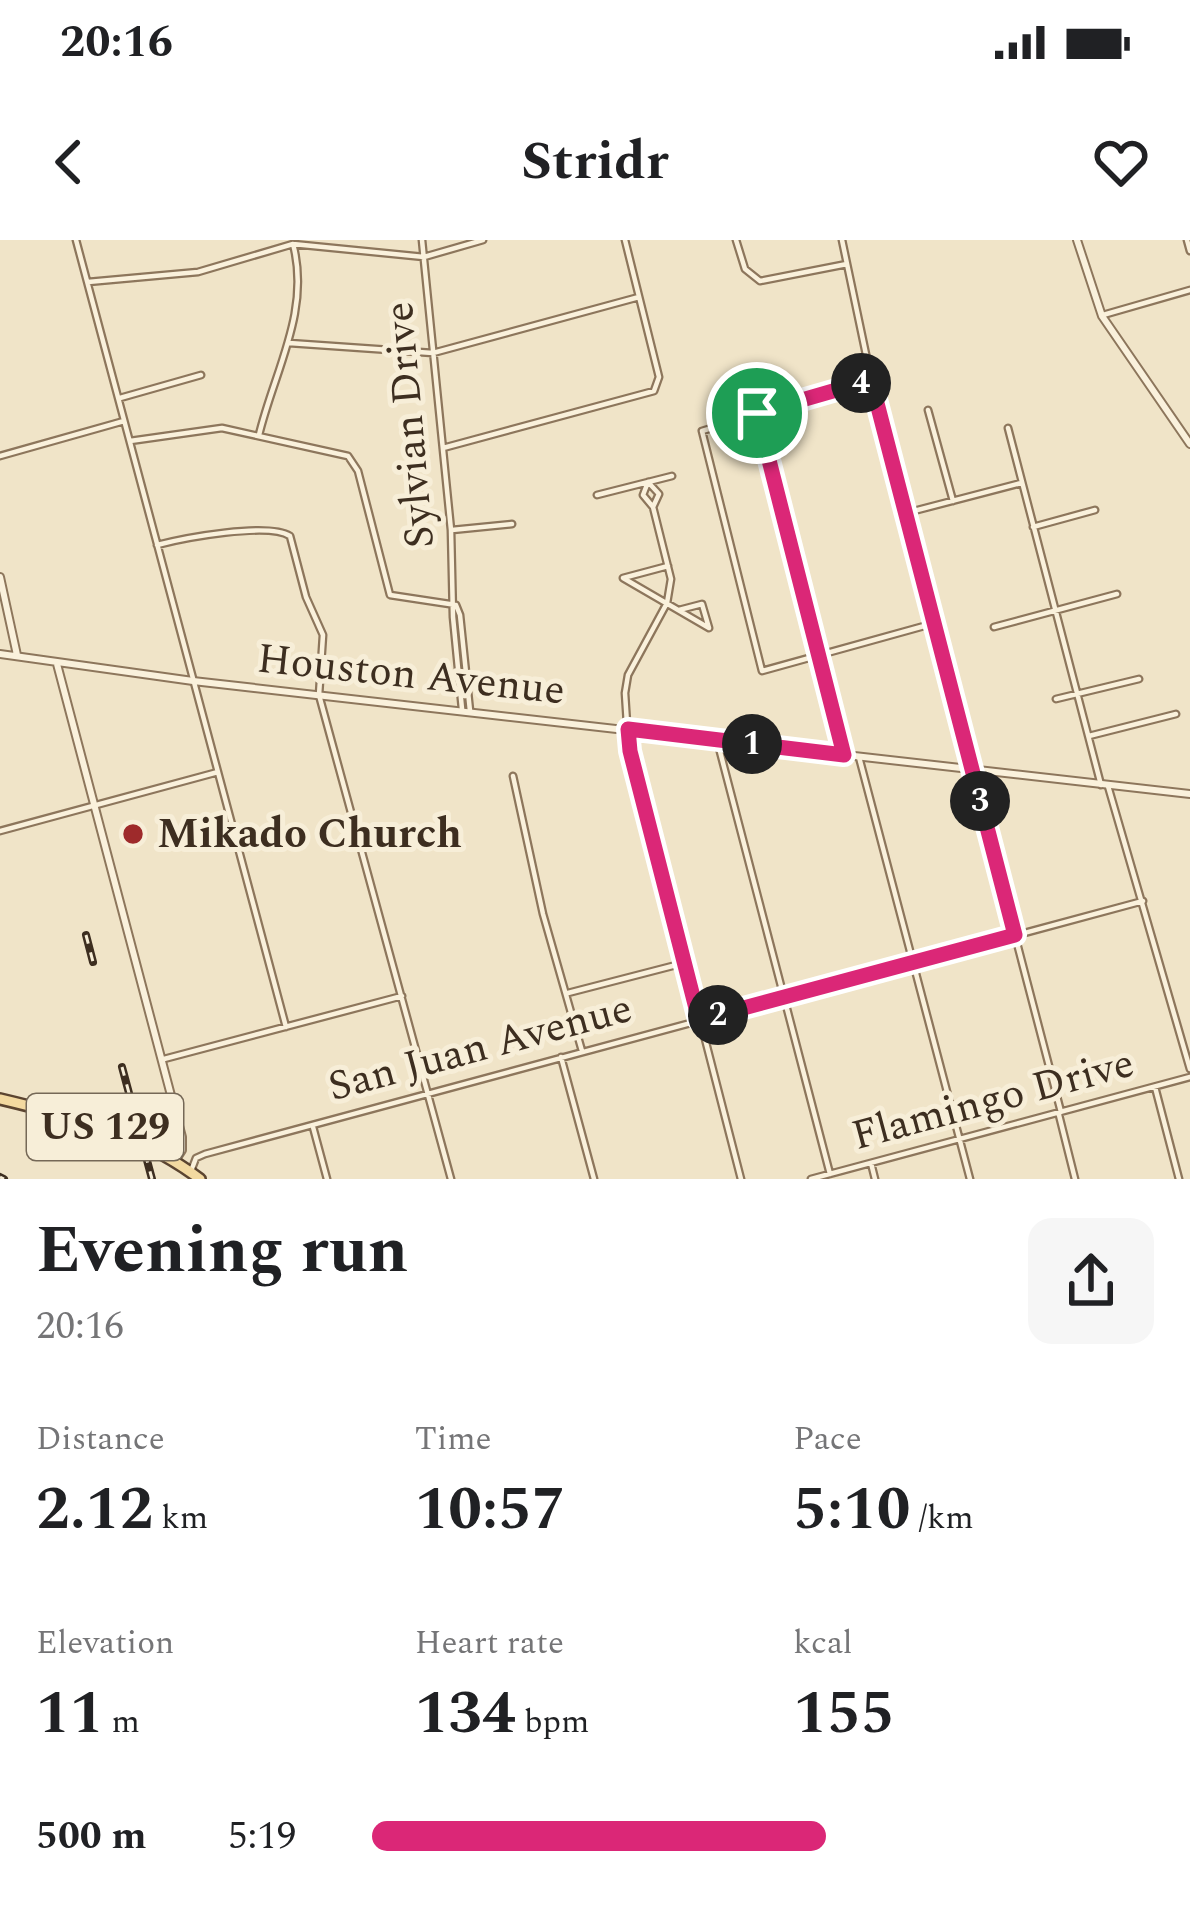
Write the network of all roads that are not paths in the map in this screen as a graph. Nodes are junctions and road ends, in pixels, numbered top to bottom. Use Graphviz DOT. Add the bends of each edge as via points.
graph roads {
  1 [pos="76,240"];
  2 [pos="422,240"];
  3 [pos="483,240"];
  4 [pos="625,240"];
  5 [pos="736,240"];
  6 [pos="842,240"];
  7 [pos="1077,240"];
  8 [pos="1187,240"];
  9 [pos="293,244"];
  10 [pos="1190,251"];
  11 [pos="424,256"];
  12 [pos="847,264"];
  13 [pos="87,283"];
  14 [pos="1190,290"];
  15 [pos="639,298"];
  16 [pos="1102,316"];
  17 [pos="289,344"];
  18 [pos="433,353"];
  19 [pos="201,375"];
  20 [pos="871,380"];
  21 [pos="118,399"];
  22 [pos="928,410"];
  23 [pos="757,413"];
  24 [pos="124,421"];
  25 [pos="1008,428"];
  26 [pos="259,435"];
  27 [pos="130,441"];
  28 [pos="1190,444"];
  29 [pos="443,448"];
  30 [pos="0,456"];
  31 [pos="672,476"];
  32 [pos="648,482"];
  33 [pos="1021,483"];
  34 [pos="597,495"];
  35 [pos="953,501"];
  36 [pos="653,507"];
  37 [pos="1095,510"];
  38 [pos="905,513"];
  39 [pos="512,524"];
  40 [pos="1034,526"];
  41 [pos="452,530"];
  42 [pos="157,545"];
  43 [pos="668,566"];
  44 [pos="0,577"];
  45 [pos="1117,594"];
  46 [pos="667,603"];
  47 [pos="456,605"];
  48 [pos="679,610"];
  49 [pos="1056,610"];
  50 [pos="934,623"];
  51 [pos="994,626"];
  52 [pos="0,654"];
  53 [pos="820,655"];
  54 [pos="17,656"];
  55 [pos="57,664"];
  56 [pos="1138,679"];
  57 [pos="193,681"];
  58 [pos="1077,694"];
  59 [pos="319,695"];
  60 [pos="1056,699"];
  61 [pos="465,710"];
  62 [pos="1176,714"];
  63 [pos="628,729"];
  64 [pos="1089,736"];
  65 [pos="717,740"];
  66 [pos="844,755"];
  67 [pos="859,757"];
  68 [pos="972,770"];
  69 [pos="218,772"];
  70 [pos="513,776"];
  71 [pos="1105,785"];
  72 [pos="1190,794"];
  73 [pos="92,806"];
  74 [pos="0,830"];
  75 [pos="1143,901"];
  76 [pos="1015,935"];
  77 [pos="684,963"];
  78 [pos="913,963"];
  79 [pos="566,994"];
  80 [pos="402,995"];
  81 [pos="784,998"];
  82 [pos="699,1020"];
  83 [pos="286,1027"];
  84 [pos="582,1051"];
  85 [pos="561,1057"];
  86 [pos="161,1060"];
  87 [pos="1190,1073"];
  88 [pos="1155,1088"];
  89 [pos="428,1093"];
  90 [pos="0,1099"];
  91 [pos="1060,1112"];
  92 [pos="312,1124"];
  93 [pos="959,1140"];
  94 [pos="175,1161"];
  95 [pos="871,1163"];
  96 [pos="830,1174"];
  97 [pos="195,1175"];
  98 [pos="327,1179"];
  99 [pos="451,1179"];
  100 [pos="594,1179"];
  101 [pos="741,1179"];
  102 [pos="812,1179"];
  103 [pos="875,1179"];
  104 [pos="970,1179"];
  105 [pos="1075,1179"];
  106 [pos="1179,1179"];
  1 -- 13 [label="street"];
  2 -- 11 [label="street, Sylvian Drive"];
  3 -- 11 [label="street"];
  4 -- 15 [label="street"];
  5 -- 12 [label="street" via="745,269 760,281"];
  6 -- 12 [label="street"];
  7 -- 16 [label="street"];
  8 -- 10 [label="street"];
  9 -- 11 [label="street"];
  9 -- 13 [label="street" via="198,272"];
  9 -- 17 [label="street" via="299,288"];
  11 -- 18 [label="street, Sylvian Drive"];
  12 -- 20 [label="street"];
  13 -- 21 [label="street"];
  14 -- 16 [label="street"];
  15 -- 18 [label="street"];
  15 -- 29 [label="street" via="658,377 654,391"];
  16 -- 28 [label="street"];
  17 -- 18 [label="street"];
  17 -- 26 [label="street"];
  18 -- 29 [label="street, Sylvian Drive"];
  19 -- 21 [label="street"];
  20 -- 23 [label="street"];
  20 -- 38 [label="street"];
  21 -- 24 [label="street"];
  22 -- 35 [label="street"];
  23 -- 53 [label="street"];
  23 -- 53 [label="street" via="702,431 761,670"];
  24 -- 27 [label="street"];
  24 -- 30 [label="street"];
  25 -- 33 [label="street"];
  26 -- 27 [label="street" via="218,428"];
  26 -- 47 [label="street" via="351,458 390,595"];
  27 -- 42 [label="street"];
  29 -- 41 [label="street, Sylvian Drive"];
  31 -- 32 [label="street"];
  32 -- 34 [label="street"];
  32 -- 36 [label="street" via="643,495"];
  32 -- 36 [label="street" via="659,494"];
  33 -- 35 [label="street"];
  33 -- 40 [label="street"];
  35 -- 38 [label="street"];
  36 -- 43 [label="street"];
  37 -- 40 [label="street"];
  38 -- 50 [label="street"];
  39 -- 41 [label="street"];
  40 -- 49 [label="street"];
  41 -- 47 [label="street, Sylvian Drive"];
  42 -- 57 [label="street"];
  42 -- 59 [label="street" via="205,534 288,533 323,635"];
  43 -- 46 [label="street"];
  43 -- 46 [label="street" via="623,578"];
  44 -- 54 [label="street"];
  45 -- 49 [label="street"];
  46 -- 48 [label="street"];
  46 -- 63 [label="street" via="628,675"];
  47 -- 61 [label="street, Sylvian Drive"];
  48 -- 48 [label="street" via="694,619 709,628 702,604"];
  49 -- 51 [label="street"];
  49 -- 58 [label="street"];
  50 -- 53 [label="street"];
  50 -- 68 [label="street"];
  52 -- 54 [label="street, Houston Avenue"];
  53 -- 66 [label="street"];
  54 -- 55 [label="street, Houston Avenue"];
  55 -- 57 [label="street, Houston Avenue"];
  55 -- 73 [label="street"];
  56 -- 58 [label="street"];
  57 -- 59 [label="street, Houston Avenue"];
  57 -- 69 [label="street"];
  58 -- 60 [label="street"];
  58 -- 64 [label="street"];
  59 -- 61 [label="street, Houston Avenue"];
  59 -- 80 [label="street"];
  61 -- 63 [label="street, Houston Avenue"];
  62 -- 64 [label="street"];
  63 -- 65 [label="street, Houston Avenue"];
  63 -- 77 [label="street"];
  64 -- 71 [label="street"];
  65 -- 66 [label="street, Houston Avenue"];
  65 -- 81 [label="street"];
  66 -- 67 [label="street, Houston Avenue"];
  67 -- 68 [label="street, Houston Avenue"];
  67 -- 78 [label="street"];
  68 -- 71 [label="street, Houston Avenue"];
  68 -- 76 [label="street"];
  69 -- 73 [label="street"];
  69 -- 83 [label="street"];
  70 -- 79 [label="street"];
  71 -- 72 [label="street, Houston Avenue"];
  71 -- 75 [label="street"];
  73 -- 74 [label="street"];
  73 -- 86 [label="street"];
  75 -- 76 [label="street, San Juan Avenue"];
  75 -- 87 [label="street"];
  76 -- 78 [label="street, San Juan Avenue"];
  76 -- 91 [label="street"];
  77 -- 79 [label="street"];
  77 -- 82 [label="street"];
  78 -- 81 [label="street, San Juan Avenue"];
  78 -- 93 [label="street"];
  79 -- 84 [label="street"];
  80 -- 83 [label="street"];
  80 -- 89 [label="street"];
  81 -- 82 [label="street, San Juan Avenue"];
  81 -- 96 [label="street"];
  82 -- 84 [label="street, San Juan Avenue"];
  82 -- 101 [label="street"];
  83 -- 86 [label="street"];
  84 -- 85 [label="street, San Juan Avenue"];
  85 -- 89 [label="street, San Juan Avenue"];
  85 -- 100 [label="street"];
  86 -- 94 [label="street" via="184,1144"];
  87 -- 88 [label="street, Flamingo Drive"];
  88 -- 91 [label="street, Flamingo Drive"];
  88 -- 106 [label="street"];
  89 -- 92 [label="street, San Juan Avenue"];
  89 -- 99 [label="street"];
  90 -- 94 [label="main road, US 129" via="104,1126"];
  91 -- 93 [label="street, Flamingo Drive"];
  91 -- 105 [label="street"];
  92 -- 97 [label="street, San Juan Avenue" via="199,1156"];
  92 -- 98 [label="street"];
  93 -- 95 [label="street, Flamingo Drive"];
  93 -- 104 [label="street"];
  94 -- 97 [label="main road, US 129"];
  95 -- 96 [label="street, Flamingo Drive"];
  95 -- 103 [label="street"];
  96 -- 102 [label="street, Flamingo Drive"];
}
